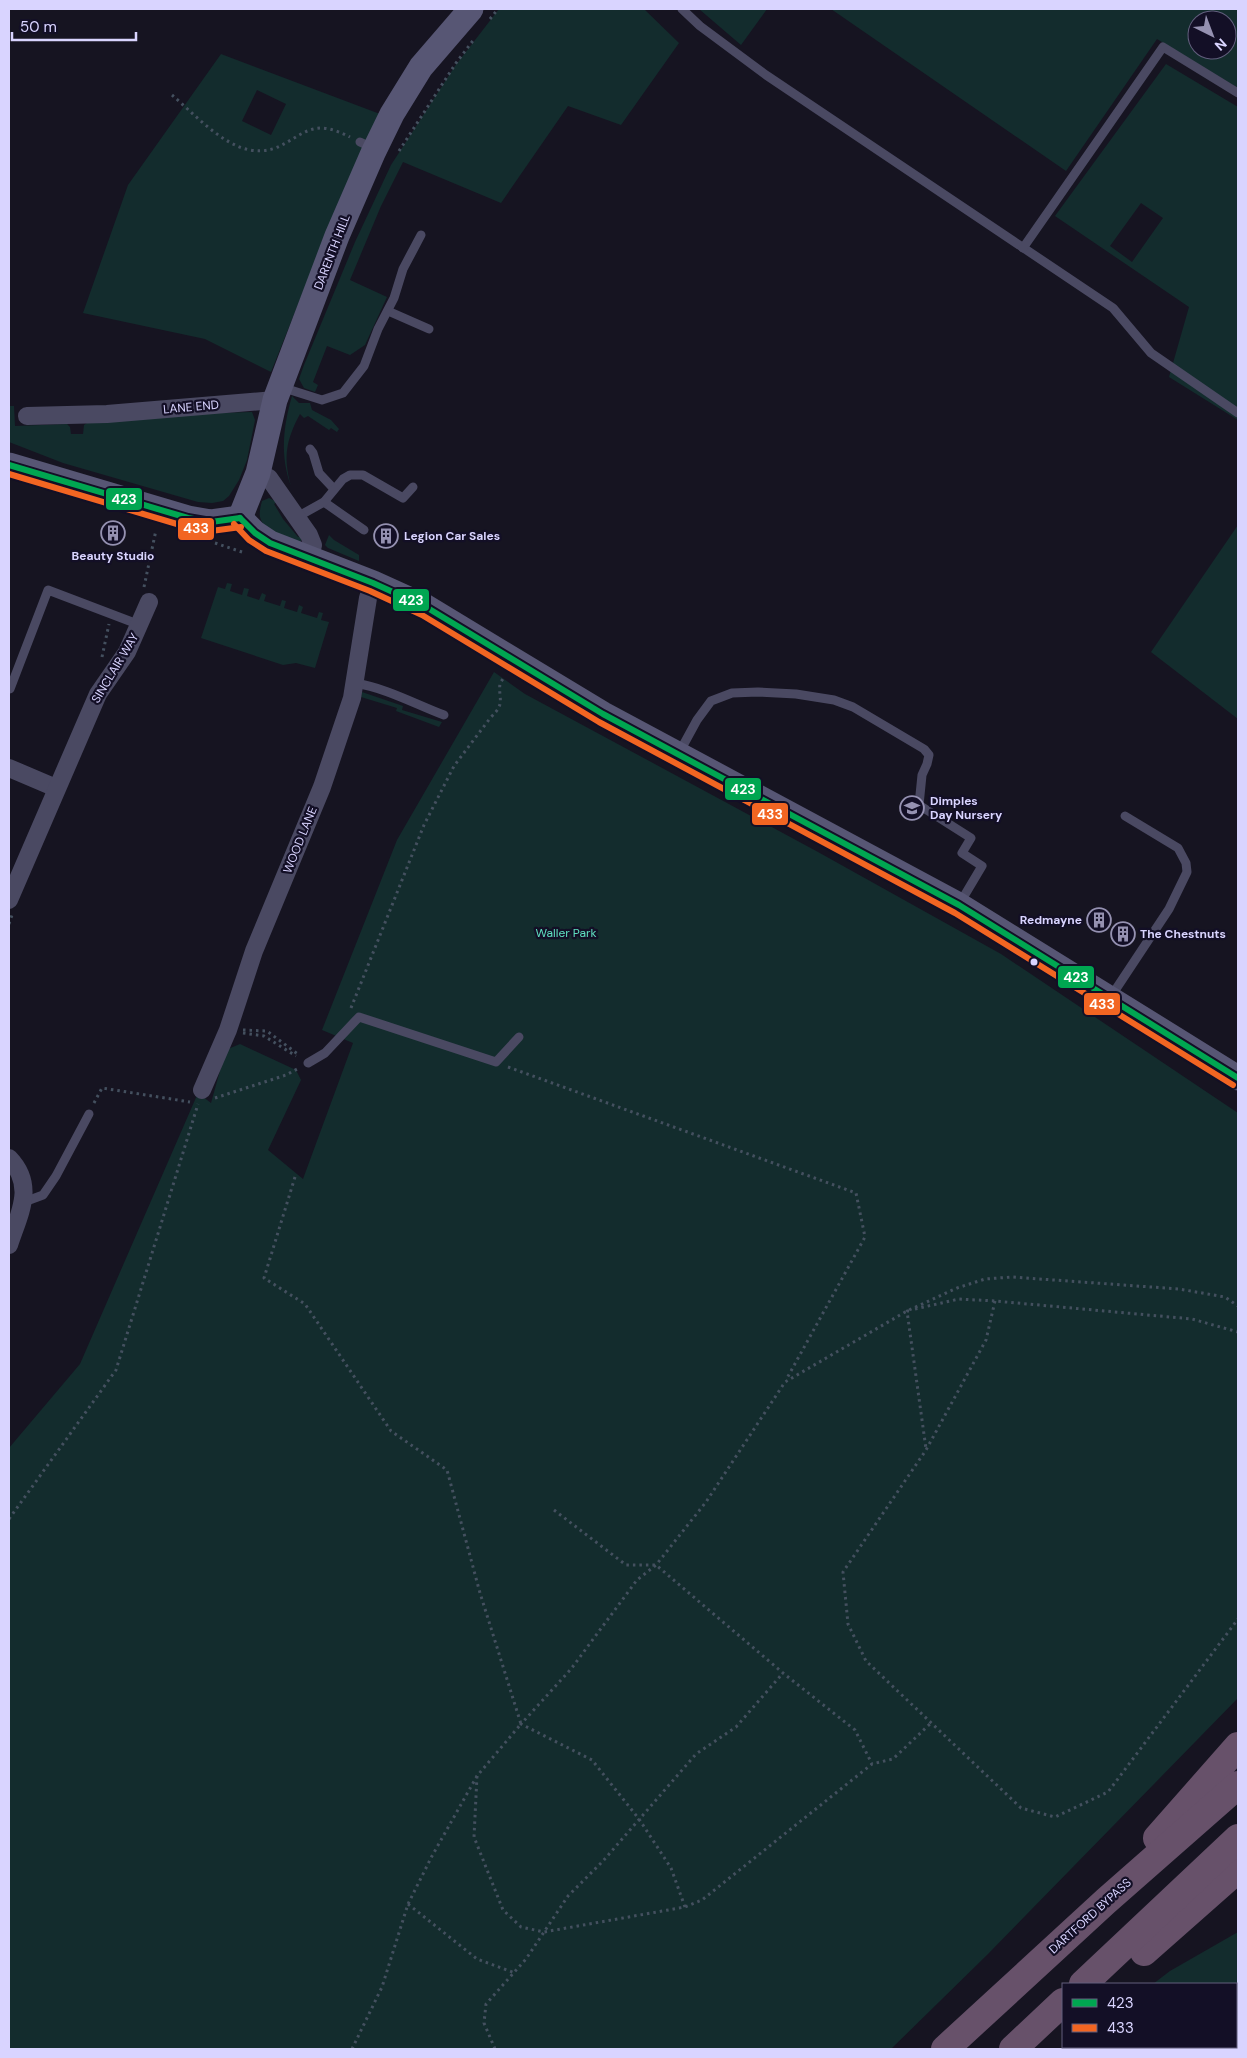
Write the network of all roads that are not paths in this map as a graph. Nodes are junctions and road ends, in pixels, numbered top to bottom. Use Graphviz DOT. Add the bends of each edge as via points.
graph roads {
  1 [pos="682,9"];
  2 [pos="478,16"];
  3 [pos="1238,93"];
  4 [pos="420,235"];
  5 [pos="1023,248"];
  6 [pos="388,311"];
  7 [pos="429,329"];
  8 [pos="278,393"];
  9 [pos="1238,413"];
  10 [pos="27,416"];
  11 [pos="310,449"];
  12 [pos="9,465"];
  13 [pos="258,473"];
  14 [pos="413,486"];
  15 [pos="334,489"];
  16 [pos="324,502"];
  17 [pos="297,517"];
  18 [pos="240,518"];
  19 [pos="364,530"];
  20 [pos="310,557"];
  21 [pos="373,583"];
  22 [pos="149,602"];
  23 [pos="140,625"];
  24 [pos="355,683"];
  25 [pos="10,690"];
  26 [pos="444,715"];
  27 [pos="678,754"];
  28 [pos="9,768"];
  29 [pos="56,788"];
  30 [pos="1126,816"];
  31 [pos="9,900"];
  32 [pos="958,905"];
  33 [pos="1110,998"];
  34 [pos="519,1038"];
  35 [pos="308,1063"];
  36 [pos="1238,1078"];
  37 [pos="200,1097"];
  38 [pos="89,1114"];
  39 [pos="9,1158"];
  40 [pos="24,1202"];
  41 [pos="9,1245"];
  42 [pos="1238,1746"];
  43 [pos="1238,1785"];
  44 [pos="1238,1838"];
  45 [pos="1238,1869"];
  46 [pos="1106,1901"];
  47 [pos="1084,1983"];
  48 [pos="1111,1983"];
  49 [pos="1062,2003"];
  50 [pos="1062,2029"];
  51 [pos="945,2049"];
  52 [pos="1013,2049"];
  53 [pos="1040,2049"];
  1 -- 5 [label="lane" via="766,75"];
  2 -- 8 [label="main road, DARENTH HILL" via="421,67 392,114 337,236"];
  3 -- 5 [label="lane" via="1164,47"];
  4 -- 6 [label="lane"];
  5 -- 9 [label="lane" via="1113,308 1151,353"];
  6 -- 7 [label="lane"];
  6 -- 8 [label="lane" via="364,366 341,395 319,400"];
  8 -- 10 [label="street, LANE END" via="107,414"];
  8 -- 13 [label="main road, DARENTH HILL"];
  11 -- 15 [label="lane" via="319,473"];
  12 -- 18 [label="main road" via="188,518 210,522"];
  13 -- 17 [label="street" via="268,477"];
  13 -- 18 [label="main road, DARENTH HILL"];
  14 -- 15 [label="lane" via="403,498 360,474 346,476"];
  15 -- 16 [label="lane"];
  16 -- 17 [label="lane"];
  16 -- 19 [label="lane"];
  17 -- 20 [label="street" via="312,542"];
  18 -- 20 [label="main road" via="270,543"];
  20 -- 21 [label="main road"];
  21 -- 24 [label="street, WOOD LANE"];
  21 -- 27 [label="main road" via="426,608 603,714"];
  22 -- 23 [label="street, SINCLAIR WAY"];
  23 -- 25 [label="lane" via="48,590"];
  23 -- 29 [label="street, SINCLAIR WAY" via="127,652 98,694"];
  24 -- 26 [label="lane"];
  24 -- 37 [label="street, WOOD LANE" via="322,786 254,951 228,1030"];
  27 -- 32 [label="main road"];
  27 -- 32 [label="lane" via="711,701 732,693 796,694 834,700 852,707 924,748 929,755 922,775 919,805 971,838 962,853 982,866"];
  28 -- 29 [label="street"];
  29 -- 31 [label="street, SINCLAIR WAY"];
  30 -- 33 [label="lane" via="1178,848 1187,872 1168,909"];
  32 -- 33 [label="main road"];
  33 -- 36 [label="main road"];
  34 -- 35 [label="lane" via="496,1062 359,1017 325,1053"];
  38 -- 40 [label="lane" via="43,1195"];
  39 -- 40 [label="street" via="24,1183"];
  40 -- 41 [label="street"];
  42 -- 46 [label="highway"];
  43 -- 46 [label="highway, DARTFORD BYPASS"];
  44 -- 47 [label="highway"];
  45 -- 48 [label="highway"];
  46 -- 51 [label="highway, DARTFORD BYPASS"];
  49 -- 52 [label="highway"];
  50 -- 53 [label="highway"];
}
